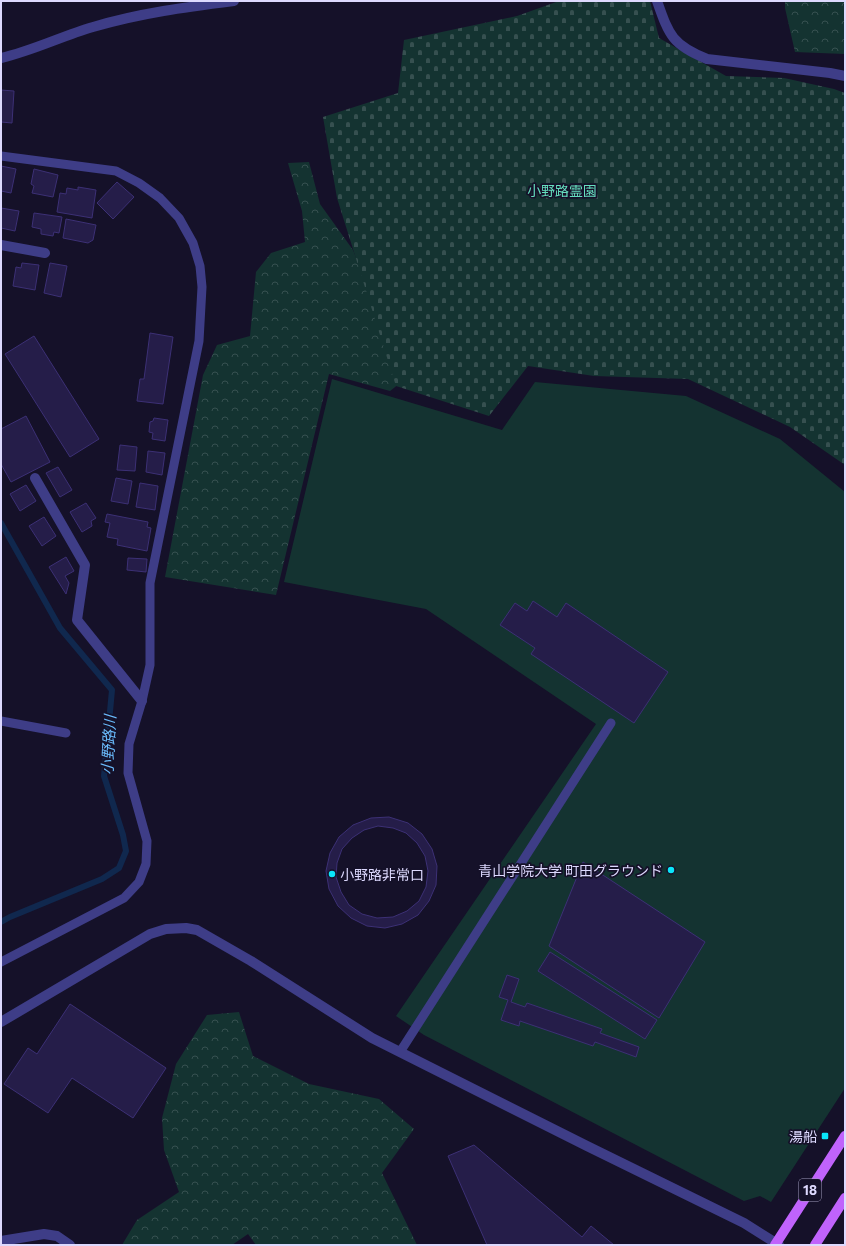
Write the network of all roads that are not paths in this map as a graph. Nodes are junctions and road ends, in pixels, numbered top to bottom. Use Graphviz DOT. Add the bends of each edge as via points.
graph roads {
  1 [pos="234,1"];
  2 [pos="656,1"];
  3 [pos="1,58"];
  4 [pos="845,76"];
  5 [pos="1,156"];
  6 [pos="1,245"];
  7 [pos="45,253"];
  8 [pos="35,478"];
  9 [pos="142,701"];
  10 [pos="1,721"];
  11 [pos="611,723"];
  12 [pos="66,733"];
  13 [pos="1,962"];
  14 [pos="1,1022"];
  15 [pos="400,1052"];
  16 [pos="845,1136"];
  17 [pos="845,1198"];
  18 [pos="1,1241"];
  19 [pos="777,1244"];
  20 [pos="70,1245"];
  21 [pos="815,1245"];
  1 -- 3 [label="street" via="132,16 94,26"];
  2 -- 4 [label="street" via="671,34 680,45 707,59"];
  5 -- 9 [label="lane" via="116,171 139,183 160,198 179,218 193,243 200,266 202,288 199,341 150,583 150,665"];
  6 -- 7 [label="street"];
  8 -- 9 [label="street" via="85,565 77,620"];
  9 -- 13 [label="lane" via="129,744 128,773 147,841 146,864 139,882 124,898"];
  10 -- 12 [label="lane"];
  11 -- 15 [label="lane"];
  14 -- 15 [label="street" via="150,934 166,929 186,928 196,930 251,961 372,1038"];
  15 -- 19 [label="street" via="744,1223"];
  16 -- 19 [label="main road, 18"];
  17 -- 21 [label="main road, 18"];
  18 -- 20 [label="street" via="44,1234 57,1236"];
}
